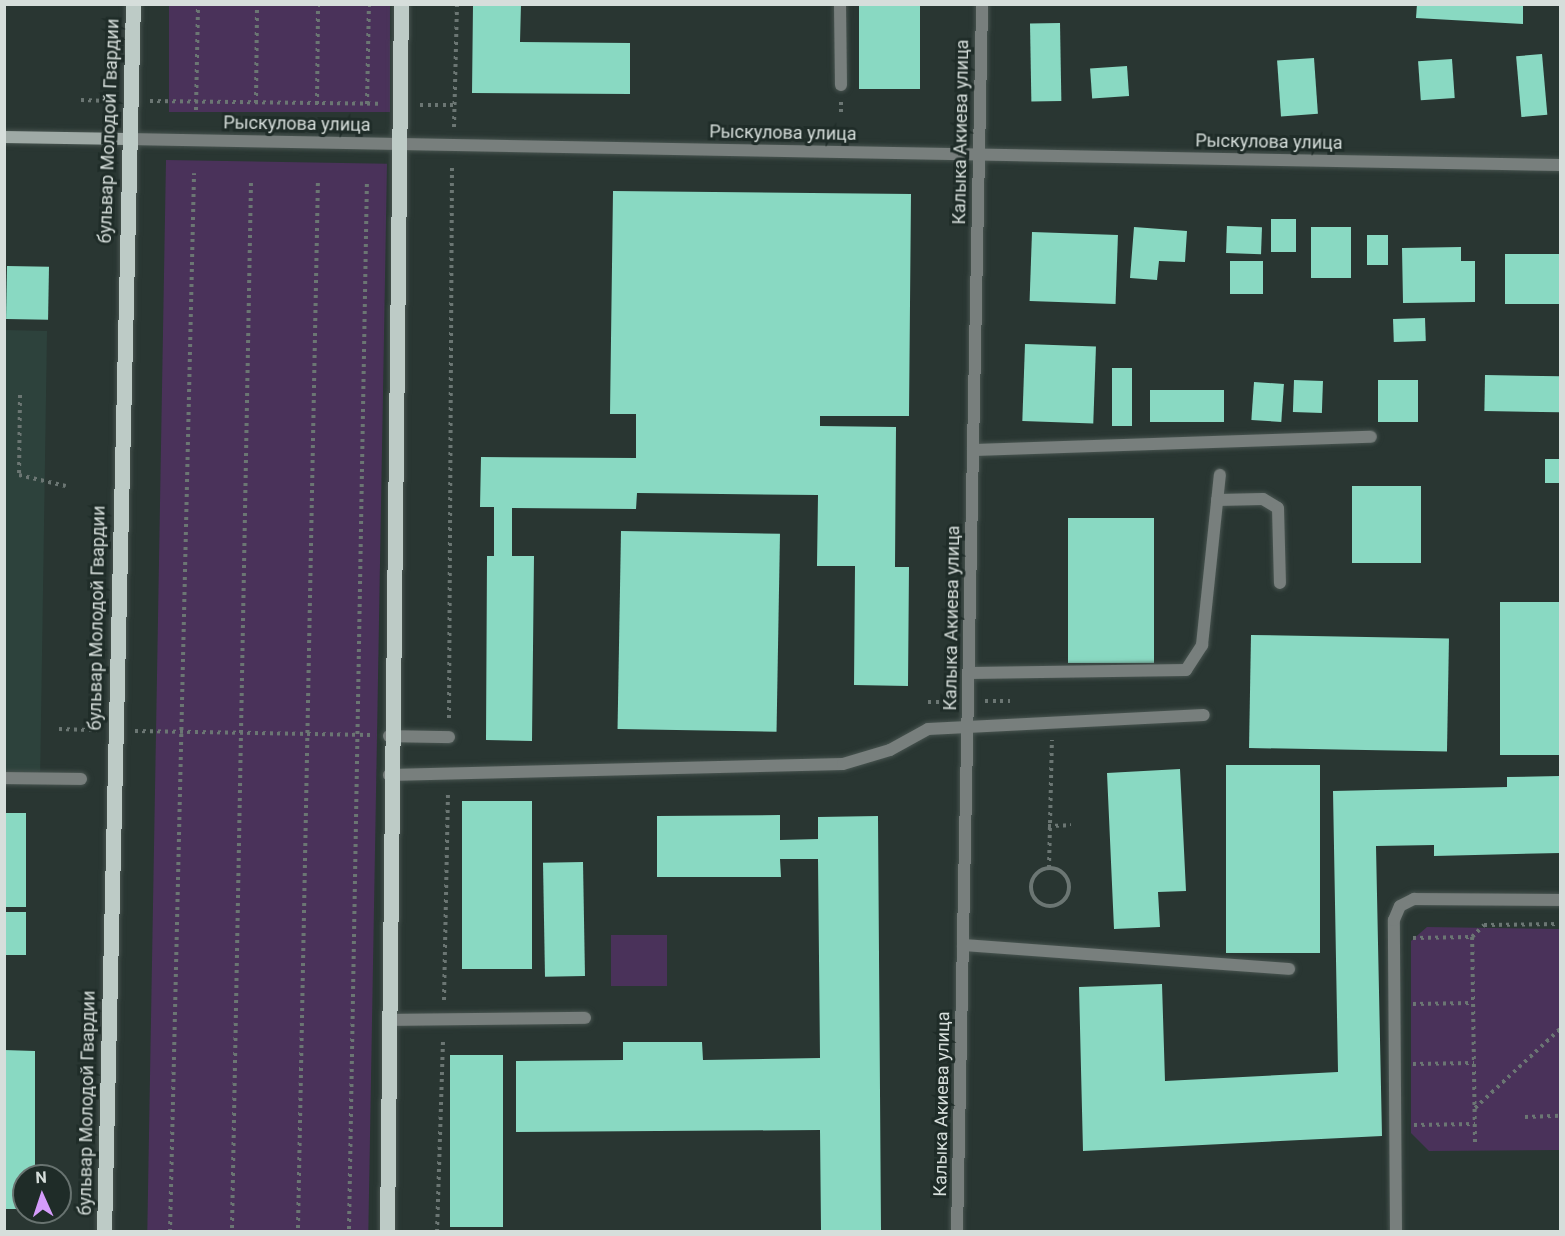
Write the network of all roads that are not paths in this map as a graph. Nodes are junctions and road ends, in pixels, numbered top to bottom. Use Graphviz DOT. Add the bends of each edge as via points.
graph roads {
  1 [pos="133,4"];
  2 [pos="401,4"];
  3 [pos="840,4"];
  4 [pos="982,4"];
  5 [pos="841,85"];
  6 [pos="4,137"];
  7 [pos="127,139"];
  8 [pos="399,144"];
  9 [pos="979,155"];
  10 [pos="1560,165"];
  11 [pos="1371,437"];
  12 [pos="973,450"];
  13 [pos="1220,475"];
  14 [pos="1217,500"];
  15 [pos="1280,583"];
  16 [pos="969,673"];
  17 [pos="1204,715"];
  18 [pos="969,728"];
  19 [pos="389,736"];
  20 [pos="449,737"];
  21 [pos="389,774"];
  22 [pos="4,778"];
  23 [pos="81,779"];
  24 [pos="1560,900"];
  25 [pos="963,945"];
  26 [pos="1289,969"];
  27 [pos="585,1018"];
  28 [pos="388,1020"];
  29 [pos="104,1232"];
  30 [pos="387,1232"];
  31 [pos="957,1232"];
  32 [pos="1396,1232"];
  1 -- 7 [label="main road, бульвар Молодой Гвардии"];
  2 -- 8 [label="main road"];
  3 -- 5 [label="street"];
  4 -- 9 [label="street, Калыка Акиева улица"];
  6 -- 7 [label="main road, Рыскулова улица"];
  7 -- 8 [label="street, Рыскулова улица"];
  7 -- 29 [label="main road, бульвар Молодой Гвардии"];
  8 -- 9 [label="street, Рыскулова улица"];
  8 -- 19 [label="main road"];
  9 -- 10 [label="street, Рыскулова улица"];
  9 -- 12 [label="street, Калыка Акиева улица"];
  11 -- 12 [label="street"];
  12 -- 16 [label="street, Калыка Акиева улица"];
  13 -- 14 [label="street"];
  14 -- 15 [label="street" via="1263,499 1278,508"];
  14 -- 16 [label="street" via="1202,645 1186,670"];
  16 -- 18 [label="street, Калыка Акиева улица"];
  17 -- 18 [label="street"];
  18 -- 21 [label="street" via="928,729 890,750 843,764 448,776"];
  18 -- 25 [label="street, Калыка Акиева улица"];
  19 -- 20 [label="street"];
  19 -- 21 [label="main road"];
  21 -- 28 [label="main road"];
  22 -- 23 [label="street"];
  24 -- 32 [label="street" via="1414,899 1400,906 1394,938"];
  25 -- 26 [label="street"];
  25 -- 31 [label="street, Калыка Акиева улица"];
  27 -- 28 [label="street"];
  28 -- 30 [label="main road"];
}
